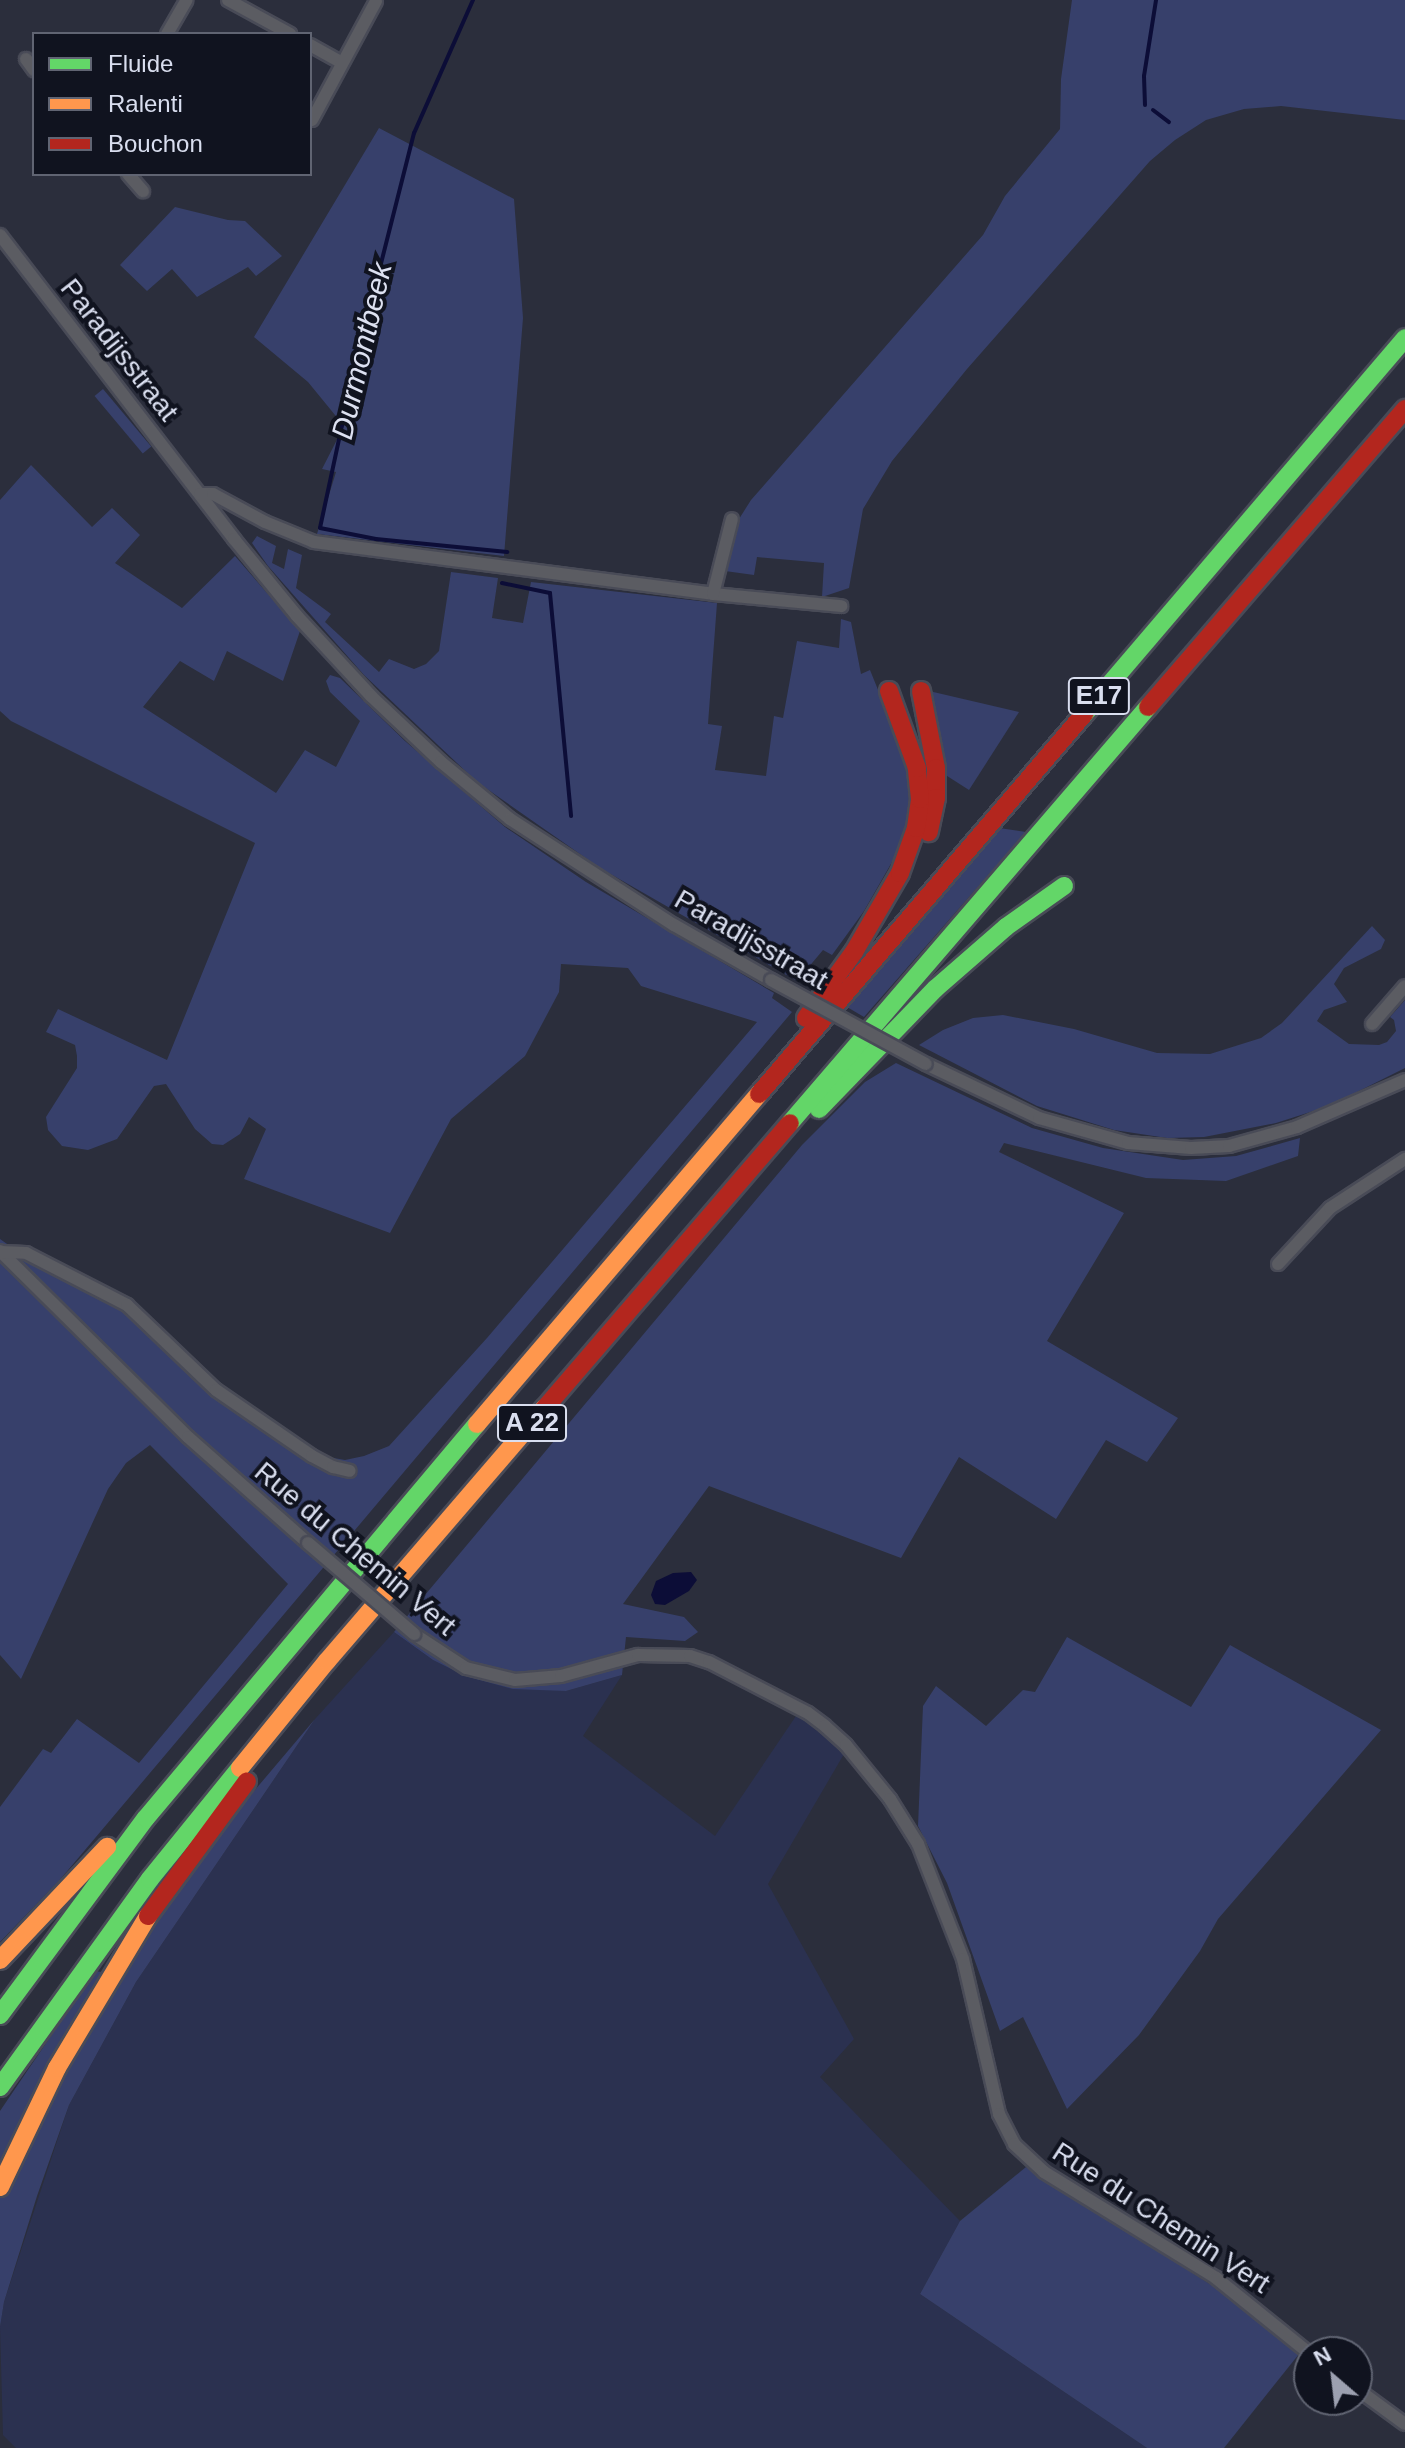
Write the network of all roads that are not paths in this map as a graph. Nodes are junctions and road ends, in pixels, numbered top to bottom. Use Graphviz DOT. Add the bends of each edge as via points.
graph roads {
  1 [pos="187,0"];
  2 [pos="228,0"];
  3 [pos="376,1"];
  4 [pos="168,32"];
  5 [pos="286,32"];
  6 [pos="312,46"];
  7 [pos="341,62"];
  8 [pos="312,120"];
  9 [pos="130,176"];
  10 [pos="143,191"];
  11 [pos="0,235"];
  12 [pos="1405,338"];
  13 [pos="1405,409"];
  14 [pos="200,494"];
  15 [pos="732,519"];
  16 [pos="713,594"];
  17 [pos="841,606"];
  18 [pos="889,691"];
  19 [pos="921,691"];
  20 [pos="1064,886"];
  21 [pos="1405,986"];
  22 [pos="811,1012"];
  23 [pos="1372,1024"];
  24 [pos="793,1054"];
  25 [pos="834,1070"];
  26 [pos="1405,1080"];
  27 [pos="734,1123"];
  28 [pos="1405,1159"];
  29 [pos="736,1185"];
  30 [pos="0,1251"];
  31 [pos="1278,1264"];
  32 [pos="350,1471"];
  33 [pos="327,1661"];
  34 [pos="212,1736"];
  35 [pos="0,1960"];
  36 [pos="0,2015"];
  37 [pos="0,2087"];
  38 [pos="0,2187"];
  39 [pos="1293,2340"];
  40 [pos="1373,2401"];
  41 [pos="1405,2424"];
  1 -- 4 [label="street"];
  2 -- 5 [label="street"];
  3 -- 7 [label="street"];
  6 -- 7 [label="street"];
  7 -- 8 [label="street"];
  9 -- 10 [label="street"];
  11 -- 14 [label="street, Paradijsstraat"];
  12 -- 24 [label="highway, E17"];
  13 -- 25 [label="highway, E17"];
  14 -- 16 [label="street" via="213,494 314,542"];
  14 -- 26 [label="street, Paradijsstraat, bridge" via="297,616 371,696 510,819 771,980 926,1064 1039,1118 1128,1143 1191,1148 1229,1146 1297,1127"];
  15 -- 16 [label="street"];
  16 -- 17 [label="street"];
  18 -- 22 [label="highway" via="917,768 916,828 900,873"];
  19 -- 22 [label="highway" via="936,768 929,831 913,872 860,957"];
  20 -- 29 [label="highway" via="1006,927 935,989 778,1153"];
  21 -- 23 [label="street"];
  22 -- 27 [label="highway" via="780,1049"];
  24 -- 27 [label="highway, A 22"];
  25 -- 29 [label="highway, A 22"];
  27 -- 34 [label="highway, A 22"];
  28 -- 31 [label="street" via="1330,1208"];
  29 -- 33 [label="highway, A 22"];
  30 -- 32 [label="street, Rue du Chemin Vert" via="26,1253 127,1305 216,1390 312,1456"];
  30 -- 39 [label="street, Rue du Chemin Vert, bridge" via="188,1437 414,1634 466,1668 515,1680 561,1676 638,1655 690,1656 819,1721 899,1811 918,1844 963,1959 999,2114 1014,2144 1044,2172 1223,2283"];
  33 -- 37 [label="highway, A 22" via="150,1879"];
  33 -- 38 [label="highway" via="291,1721 127,1948 57,2068"];
  34 -- 35 [label="highway" via="167,1777"];
  34 -- 36 [label="highway, A 22"];
  40 -- 41 [label="street"];
}
